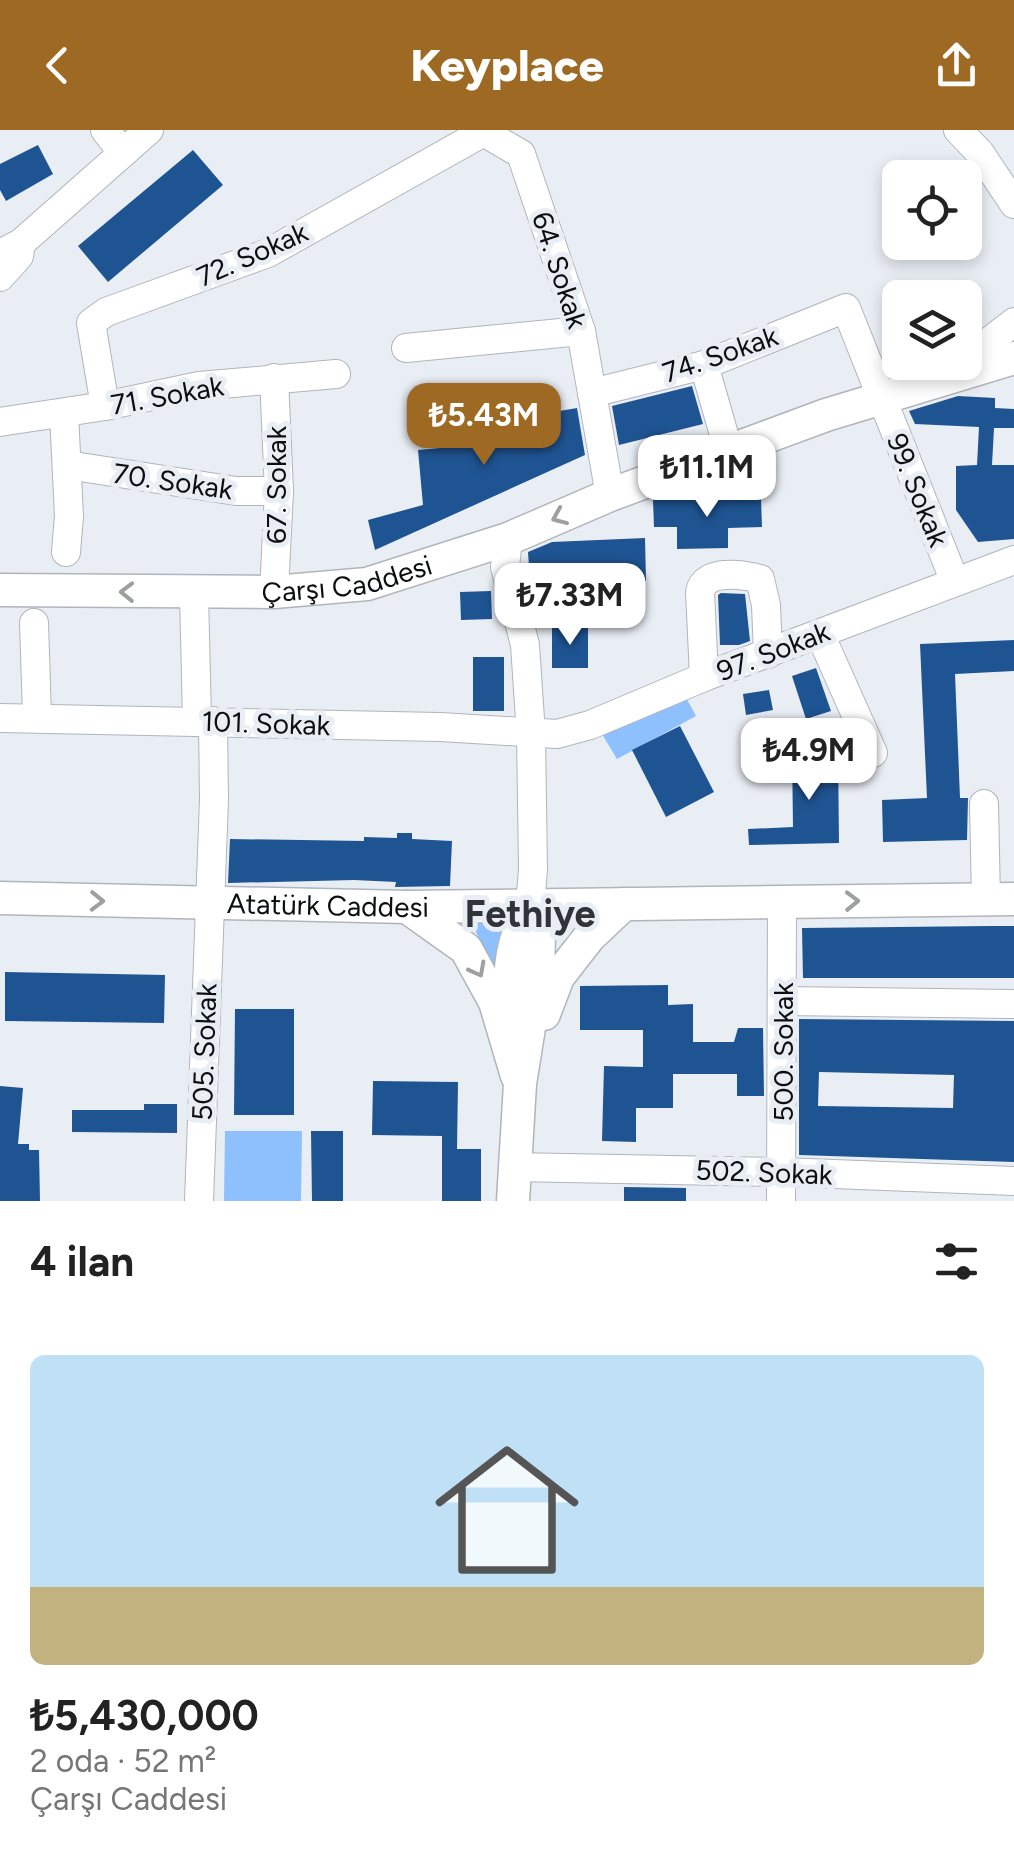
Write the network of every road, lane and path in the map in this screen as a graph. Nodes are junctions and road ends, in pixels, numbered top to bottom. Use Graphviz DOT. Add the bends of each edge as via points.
graph roads {
  1 [pos="105,130"];
  2 [pos="149,130"];
  3 [pos="958,130"];
  4 [pos="481,132"];
  5 [pos="522,142"];
  6 [pos="123,153"];
  7 [pos="1014,204"];
  8 [pos="10,248"];
  9 [pos="0,277"];
  10 [pos="846,308"];
  11 [pos="1014,322"];
  12 [pos="581,331"];
  13 [pos="982,347"];
  14 [pos="406,348"];
  15 [pos="1014,358"];
  16 [pos="982,363"];
  17 [pos="704,365"];
  18 [pos="336,374"];
  19 [pos="274,378"];
  20 [pos="925,380"];
  21 [pos="592,392"];
  22 [pos="880,398"];
  23 [pos="105,406"];
  24 [pos="64,413"];
  25 [pos="0,422"];
  26 [pos="728,452"];
  27 [pos="66,465"];
  28 [pos="279,491"];
  29 [pos="610,495"];
  30 [pos="66,552"];
  31 [pos="506,553"];
  32 [pos="1014,560"];
  33 [pos="956,582"];
  34 [pos="0,590"];
  35 [pos="274,592"];
  36 [pos="194,593"];
  37 [pos="34,623"];
  38 [pos="820,634"];
  39 [pos="768,654"];
  40 [pos="704,677"];
  41 [pos="37,716"];
  42 [pos="0,718"];
  43 [pos="205,721"];
  44 [pos="531,734"];
  45 [pos="873,753"];
  46 [pos="984,804"];
  47 [pos="0,898"];
  48 [pos="1000,899"];
  49 [pos="782,902"];
  50 [pos="210,904"];
  51 [pos="624,904"];
  52 [pos="407,906"];
  53 [pos="530,906"];
  54 [pos="784,1000"];
  55 [pos="1014,1004"];
  56 [pos="520,1084"];
  57 [pos="513,1166"];
  58 [pos="782,1172"];
  59 [pos="1014,1181"];
  60 [pos="198,1201"];
  61 [pos="513,1201"];
  62 [pos="782,1201"];
  1 -- 6 [label="street"];
  2 -- 6 [label="street"];
  3 -- 7 [label="street"];
  4 -- 5 [label="street, 64. Sokak"];
  4 -- 23 [label="street, 72. Sokak" via="268,252 106,312 91,324"];
  5 -- 12 [label="street, 64. Sokak"];
  6 -- 8 [label="street"];
  8 -- 9 [label="street" via="19,256"];
  10 -- 17 [label="street, 74. Sokak"];
  10 -- 22 [label="street, 99. Sokak"];
  11 -- 13 [label="street"];
  12 -- 14 [label="street"];
  12 -- 21 [label="street, 64. Sokak"];
  15 -- 16 [label="main road, Çarşı Caddesi"];
  17 -- 21 [label="street, 74. Sokak"];
  17 -- 26 [label="street"];
  18 -- 19 [label="street, 71. Sokak"];
  19 -- 23 [label="street, 71. Sokak"];
  19 -- 28 [label="street, 67. Sokak"];
  20 -- 22 [label="main road, Çarşı Caddesi"];
  21 -- 29 [label="street, 64. Sokak"];
  22 -- 26 [label="main road, Çarşı Caddesi"];
  22 -- 33 [label="street, 99. Sokak"];
  23 -- 24 [label="street, 71. Sokak"];
  24 -- 25 [label="street, 71. Sokak"];
  24 -- 27 [label="street"];
  26 -- 29 [label="main road, Çarşı Caddesi"];
  27 -- 28 [label="street, 70. Sokak" via="236,492"];
  27 -- 30 [label="street"];
  28 -- 35 [label="street, 67. Sokak"];
  29 -- 31 [label="main road, Çarşı Caddesi, one-way"];
  31 -- 35 [label="main road, Çarşı Caddesi" via="465,553 366,584"];
  31 -- 44 [label="street" via="524,645"];
  32 -- 33 [label="street, 97. Sokak"];
  33 -- 38 [label="street, 97. Sokak"];
  36 -- 34 [label="main road, Çarşı Caddesi, one-way"];
  35 -- 36 [label="main road, Çarşı Caddesi"];
  36 -- 43 [label="street, 505. Sokak"];
  37 -- 41 [label="street"];
  38 -- 39 [label="street, 97. Sokak"];
  38 -- 45 [label="street"];
  39 -- 40 [label="street, 97. Sokak"];
  39 -- 40 [label="street" via="760,579 707,578 700,592"];
  40 -- 44 [label="street, 97. Sokak" via="590,725"];
  41 -- 42 [label="street, 101. Sokak"];
  41 -- 43 [label="street, 101. Sokak"];
  43 -- 44 [label="street, 101. Sokak"];
  43 -- 50 [label="street, 505. Sokak"];
  44 -- 53 [label="street"];
  46 -- 48 [label="street"];
  47 -- 50 [label="main road, Atatürk Caddesi, one-way"];
  49 -- 48 [label="main road, Atatürk Caddesi, one-way"];
  49 -- 51 [label="main road, Atatürk Caddesi"];
  49 -- 54 [label="street, 500. Sokak"];
  50 -- 52 [label="main road, Atatürk Caddesi"];
  50 -- 60 [label="street, 505. Sokak"];
  51 -- 53 [label="main road, Atatürk Caddesi"];
  51 -- 56 [label="main road" via="558,977"];
  52 -- 53 [label="main road, Atatürk Caddesi"];
  52 -- 56 [label="main road, one-way" via="466,948 495,1002"];
  53 -- 56 [label="main road" via="539,937 538,972"];
  54 -- 55 [label="street"];
  54 -- 58 [label="street, 500. Sokak"];
  56 -- 57 [label="main road"];
  57 -- 58 [label="street, 502. Sokak"];
  57 -- 61 [label="main road"];
  58 -- 59 [label="street, 502. Sokak"];
  58 -- 62 [label="street, 500. Sokak"];
}
